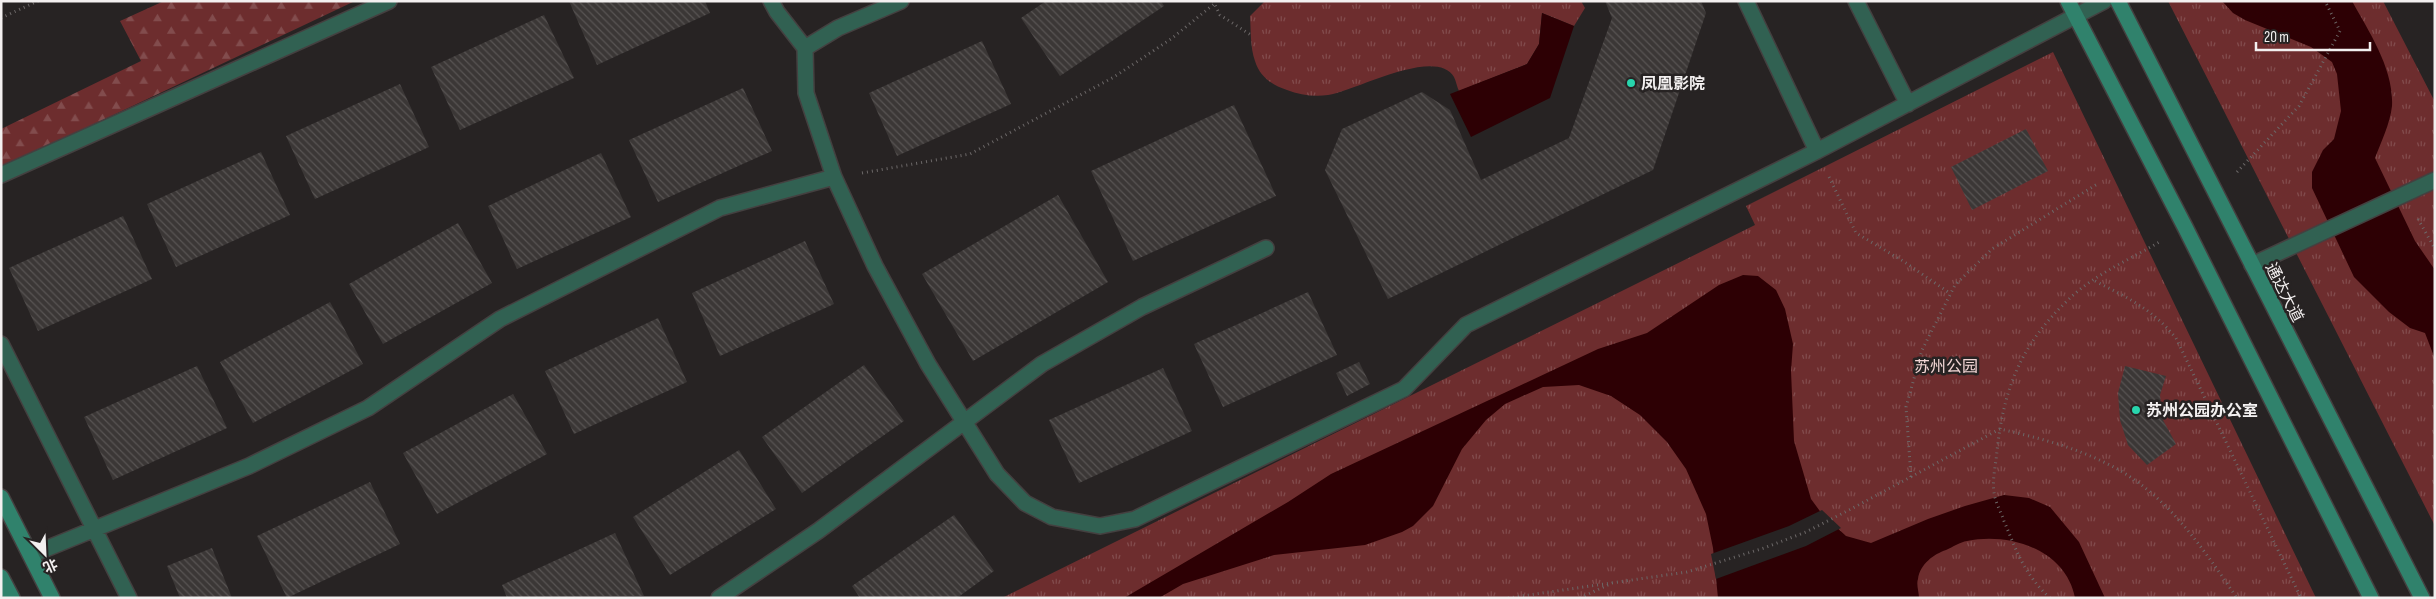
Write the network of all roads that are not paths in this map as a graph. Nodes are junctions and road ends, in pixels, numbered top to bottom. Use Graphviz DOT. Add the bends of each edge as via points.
graph roads {
  1 [pos="389,1"];
  2 [pos="771,1"];
  3 [pos="902,1"];
  4 [pos="1746,1"];
  5 [pos="1856,1"];
  6 [pos="2068,1"];
  7 [pos="2104,1"];
  8 [pos="2118,1"];
  9 [pos="2076,16"];
  10 [pos="805,48"];
  11 [pos="1908,104"];
  12 [pos="1817,151"];
  13 [pos="1,175"];
  14 [pos="834,177"];
  15 [pos="2435,180"];
  16 [pos="1266,248"];
  17 [pos="2252,265"];
  18 [pos="1,344"];
  19 [pos="963,420"];
  20 [pos="1,497"];
  21 [pos="95,530"];
  22 [pos="31,556"];
  23 [pos="1,577"];
  24 [pos="12,598"];
  25 [pos="52,598"];
  26 [pos="129,598"];
  27 [pos="719,598"];
  28 [pos="2371,598"];
  29 [pos="2422,598"];
  1 -- 13 [label="lane"];
  2 -- 10 [label="lane"];
  3 -- 10 [label="lane" via="838,28"];
  4 -- 12 [label="lane"];
  5 -- 11 [label="lane"];
  6 -- 9 [label="main road"];
  7 -- 9 [label="lane"];
  8 -- 17 [label="main road, 通达大道"];
  9 -- 11 [label="lane"];
  9 -- 28 [label="main road"];
  10 -- 14 [label="lane" via="806,93"];
  11 -- 12 [label="lane"];
  12 -- 19 [label="lane" via="1466,325 1404,389 1135,519 1100,526 1052,517 1025,503 997,474"];
  14 -- 19 [label="lane" via="875,266 928,364"];
  14 -- 21 [label="lane" via="720,208 500,319 368,408 249,466"];
  15 -- 17 [label="lane"];
  16 -- 19 [label="lane" via="1142,307 1042,364"];
  17 -- 29 [label="main road, 通达大道"];
  18 -- 21 [label="lane"];
  19 -- 27 [label="lane" via="818,531"];
  20 -- 22 [label="main road"];
  21 -- 22 [label="lane"];
  21 -- 26 [label="lane"];
  22 -- 25 [label="main road"];
  23 -- 24 [label="main road"];
}
